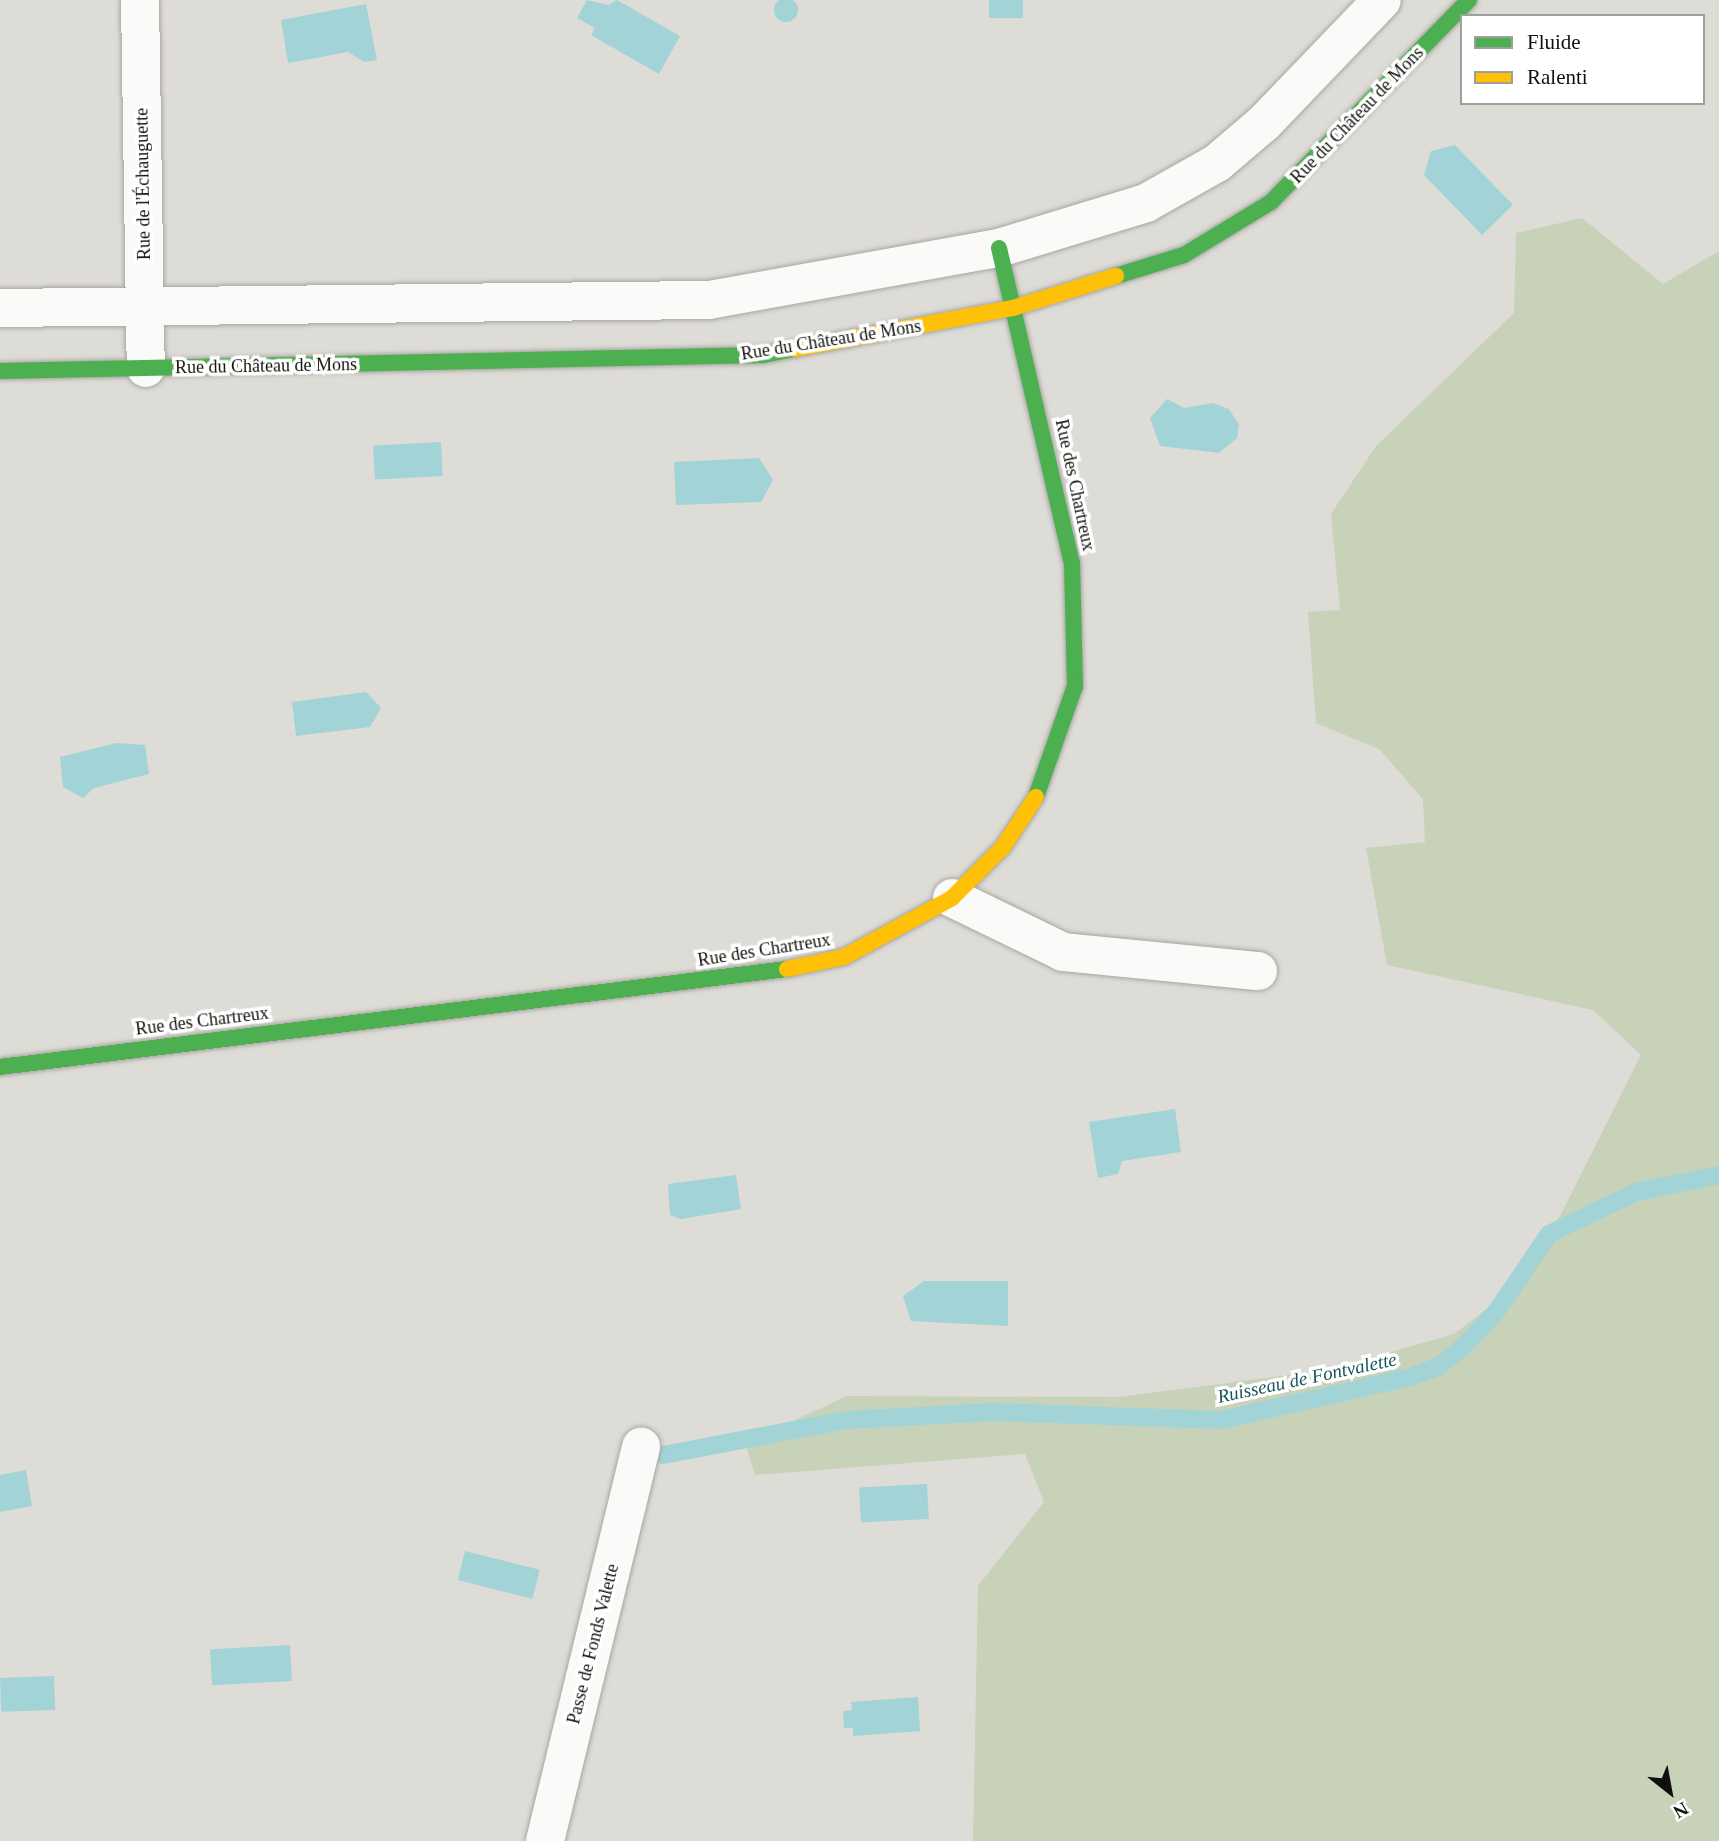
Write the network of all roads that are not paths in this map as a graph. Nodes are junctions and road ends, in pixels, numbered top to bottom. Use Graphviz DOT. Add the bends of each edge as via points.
graph roads {
  1 [pos="140,0"];
  2 [pos="1382,0"];
  3 [pos="1469,0"];
  4 [pos="999,248"];
  5 [pos="145,305"];
  6 [pos="0,307"];
  7 [pos="1013,308"];
  8 [pos="146,368"];
  9 [pos="0,371"];
  10 [pos="952,898"];
  11 [pos="1258,971"];
  12 [pos="0,1067"];
  13 [pos="642,1446"];
  14 [pos="545,1841"];
  1 -- 5 [label="street, Rue de l'Échauguette"];
  2 -- 4 [label="street" via="1264,123 1208,169 1146,203"];
  3 -- 7 [label="street, Rue du Château de Mons" via="1271,202 1184,254"];
  4 -- 5 [label="street" via="709,300"];
  4 -- 7 [label="street, Rue des Chartreux"];
  5 -- 6 [label="street"];
  5 -- 8 [label="street, Rue de l'Échauguette"];
  7 -- 8 [label="street, Rue du Château de Mons" via="763,355"];
  7 -- 10 [label="street, Rue des Chartreux" via="1073,563 1075,686 1039,793 1003,847"];
  8 -- 9 [label="street, Rue du Château de Mons"];
  10 -- 11 [label="street" via="1063,952"];
  10 -- 12 [label="street, Rue des Chartreux" via="844,957 784,970"];
  13 -- 14 [label="street, Passe de Fonds Valette"];
}
